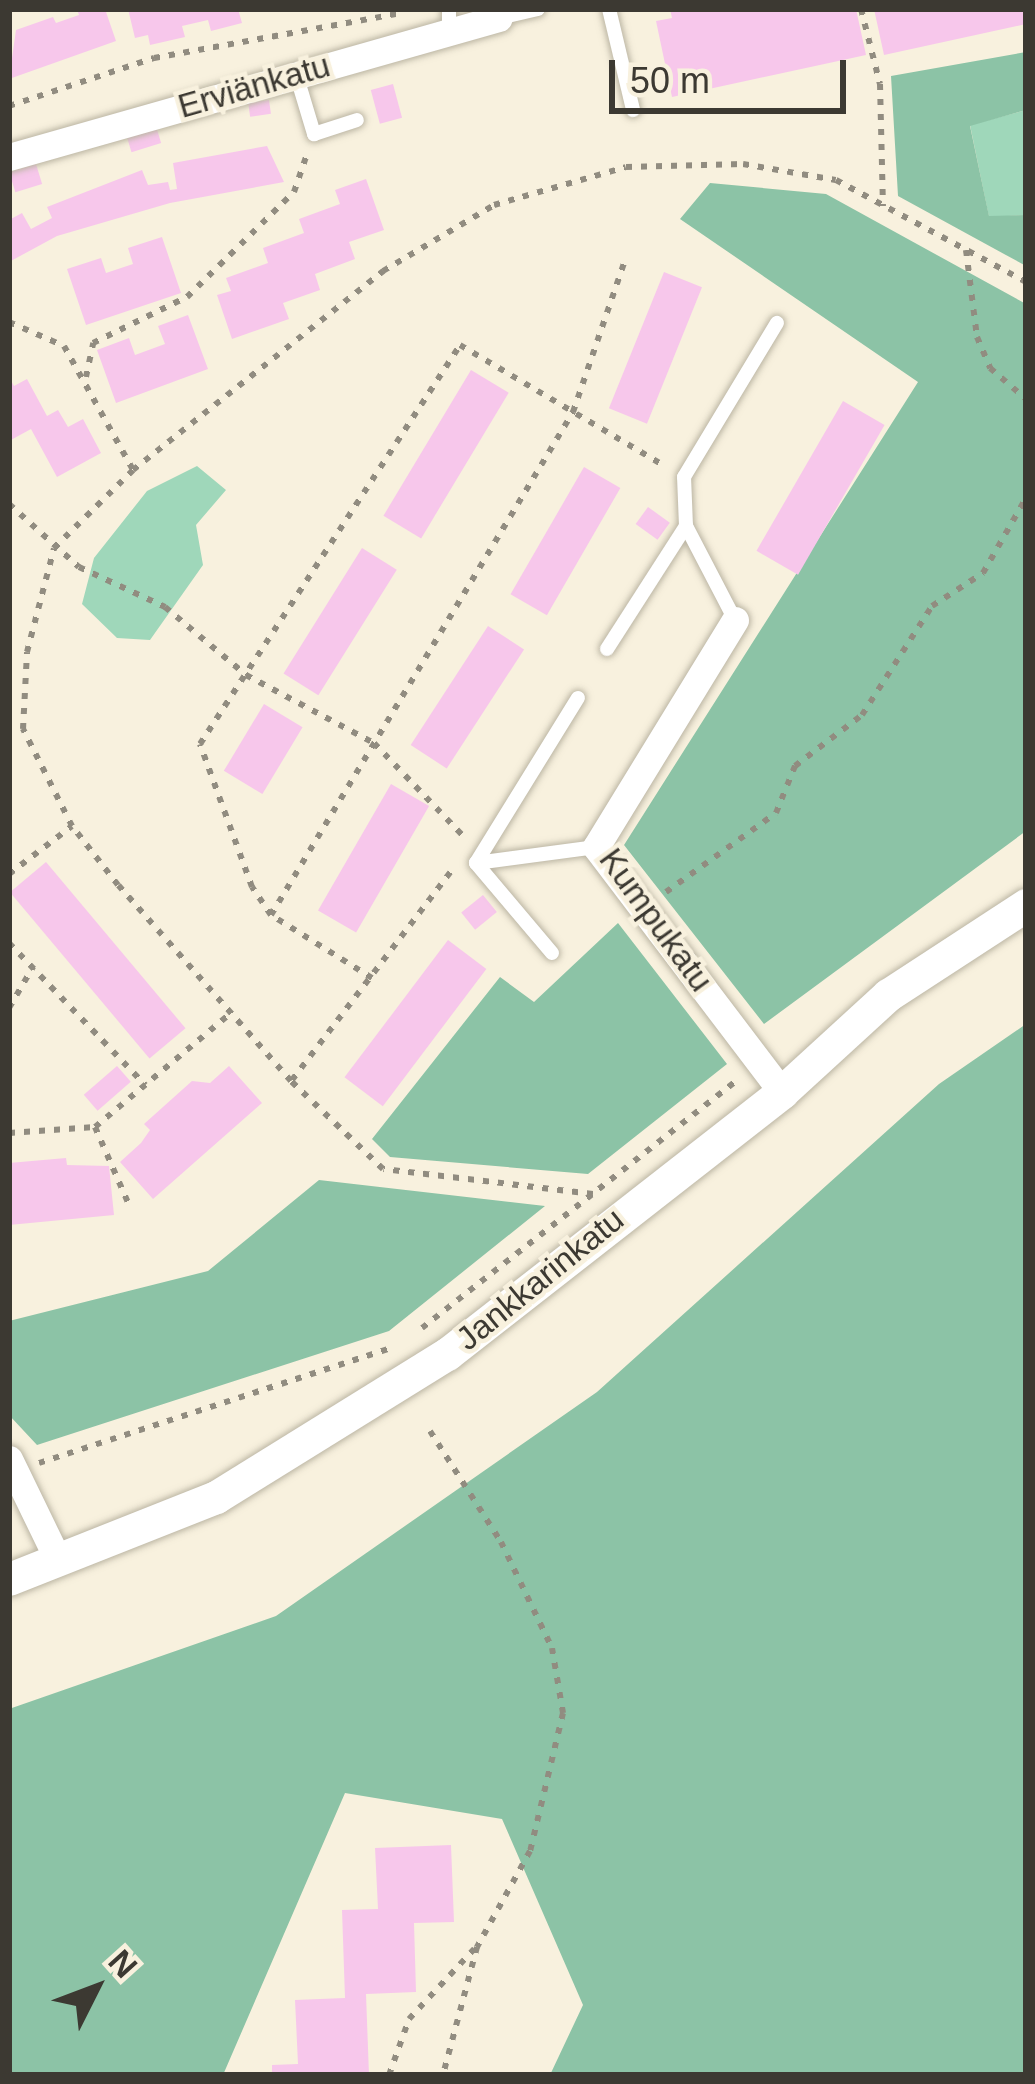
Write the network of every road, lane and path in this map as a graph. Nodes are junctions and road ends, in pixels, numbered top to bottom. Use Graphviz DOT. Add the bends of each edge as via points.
graph roads {
  1 [pos="422,9"];
  2 [pos="538,9"];
  3 [pos="609,9"];
  4 [pos="861,9"];
  5 [pos="499,18"];
  6 [pos="449,19"];
  7 [pos="296,74"];
  8 [pos="9,106"];
  9 [pos="633,110"];
  10 [pos="357,120"];
  11 [pos="314,134"];
  12 [pos="9,157"];
  13 [pos="883,206"];
  14 [pos="966,250"];
  15 [pos="624,263"];
  16 [pos="1026,282"];
  17 [pos="9,322"];
  18 [pos="777,323"];
  19 [pos="86,377"];
  20 [pos="1026,399"];
  21 [pos="573,412"];
  22 [pos="133,470"];
  23 [pos="684,477"];
  24 [pos="1026,498"];
  25 [pos="9,504"];
  26 [pos="686,526"];
  27 [pos="54,548"];
  28 [pos="735,620"];
  29 [pos="607,649"];
  30 [pos="246,675"];
  31 [pos="578,698"];
  32 [pos="23,729"];
  33 [pos="9,736"];
  34 [pos="374,743"];
  35 [pos="71,826"];
  36 [pos="596,847"];
  37 [pos="476,863"];
  38 [pos="9,874"];
  39 [pos="1026,905"];
  40 [pos="642,907"];
  41 [pos="271,915"];
  42 [pos="9,943"];
  43 [pos="552,953"];
  44 [pos="33,968"];
  45 [pos="372,978"];
  46 [pos="9,1007"];
  47 [pos="231,1013"];
  48 [pos="761,1062"];
  49 [pos="291,1081"];
  50 [pos="145,1085"];
  51 [pos="782,1091"];
  52 [pos="94,1127"];
  53 [pos="9,1133"];
  54 [pos="593,1194"];
  55 [pos="129,1205"];
  56 [pos="418,1332"];
  57 [pos="400,1346"];
  58 [pos="430,1431"];
  59 [pos="13,1464"];
  60 [pos="58,1562"];
  61 [pos="9,1579"];
  62 [pos="477,1947"];
  63 [pos="389,2075"];
  64 [pos="443,2075"];
  1 -- 8 [label="path" via="154,58"];
  2 -- 5 [label="lane"];
  3 -- 9 [label="lane"];
  4 -- 13 [label="path" via="880,84"];
  5 -- 6 [label="street, Erviänkatu"];
  6 -- 7 [label="street, Erviänkatu"];
  7 -- 11 [label="lane"];
  7 -- 12 [label="street, Erviänkatu"];
  10 -- 11 [label="lane"];
  11 -- 19 [label="path" via="294,192 187,297 93,344"];
  13 -- 14 [label="path"];
  13 -- 22 [label="path" via="836,180 742,164 626,167 494,205 383,271"];
  14 -- 16 [label="path"];
  14 -- 20 [label="path" via="977,337 990,368"];
  15 -- 21 [label="path"];
  17 -- 19 [label="path" via="64,346"];
  18 -- 23 [label="lane"];
  19 -- 22 [label="path"];
  21 -- 23 [label="path"];
  21 -- 30 [label="path" via="460,345"];
  21 -- 34 [label="path"];
  22 -- 27 [label="path"];
  23 -- 26 [label="lane"];
  24 -- 40 [label="path" via="983,573 932,606 862,715 795,766 776,813"];
  25 -- 27 [label="path"];
  26 -- 28 [label="lane"];
  26 -- 29 [label="lane"];
  27 -- 30 [label="path" via="165,607"];
  27 -- 32 [label="path" via="27,652"];
  28 -- 36 [label="street, Kumpukatu"];
  30 -- 34 [label="path"];
  30 -- 41 [label="path" via="200,745 251,887"];
  31 -- 37 [label="lane"];
  32 -- 33 [label="path"];
  32 -- 35 [label="path"];
  34 -- 37 [label="path" via="462,830"];
  34 -- 41 [label="path"];
  35 -- 38 [label="path"];
  35 -- 47 [label="path"];
  36 -- 37 [label="lane"];
  36 -- 40 [label="street, Kumpukatu"];
  37 -- 43 [label="lane"];
  37 -- 45 [label="path" via="457,864"];
  39 -- 51 [label="street, Jankkarinkatu" via="888,995"];
  40 -- 48 [label="street, Kumpukatu"];
  41 -- 45 [label="path"];
  42 -- 44 [label="path"];
  44 -- 46 [label="path"];
  44 -- 50 [label="path"];
  45 -- 49 [label="path"];
  47 -- 49 [label="path"];
  47 -- 50 [label="path"];
  48 -- 51 [label="street, Kumpukatu"];
  48 -- 54 [label="path"];
  49 -- 54 [label="path" via="383,1169"];
  50 -- 52 [label="path"];
  51 -- 60 [label="street, Jankkarinkatu" via="446,1354 216,1497"];
  52 -- 53 [label="path"];
  52 -- 55 [label="path"];
  54 -- 56 [label="path"];
  57 -- 59 [label="path"];
  58 -- 62 [label="path" via="501,1542 552,1648 563,1713 530,1851"];
  59 -- 60 [label="street"];
  60 -- 61 [label="street, Jankkarinkatu"];
  62 -- 63 [label="path" via="409,2019"];
  62 -- 64 [label="path"];
}
